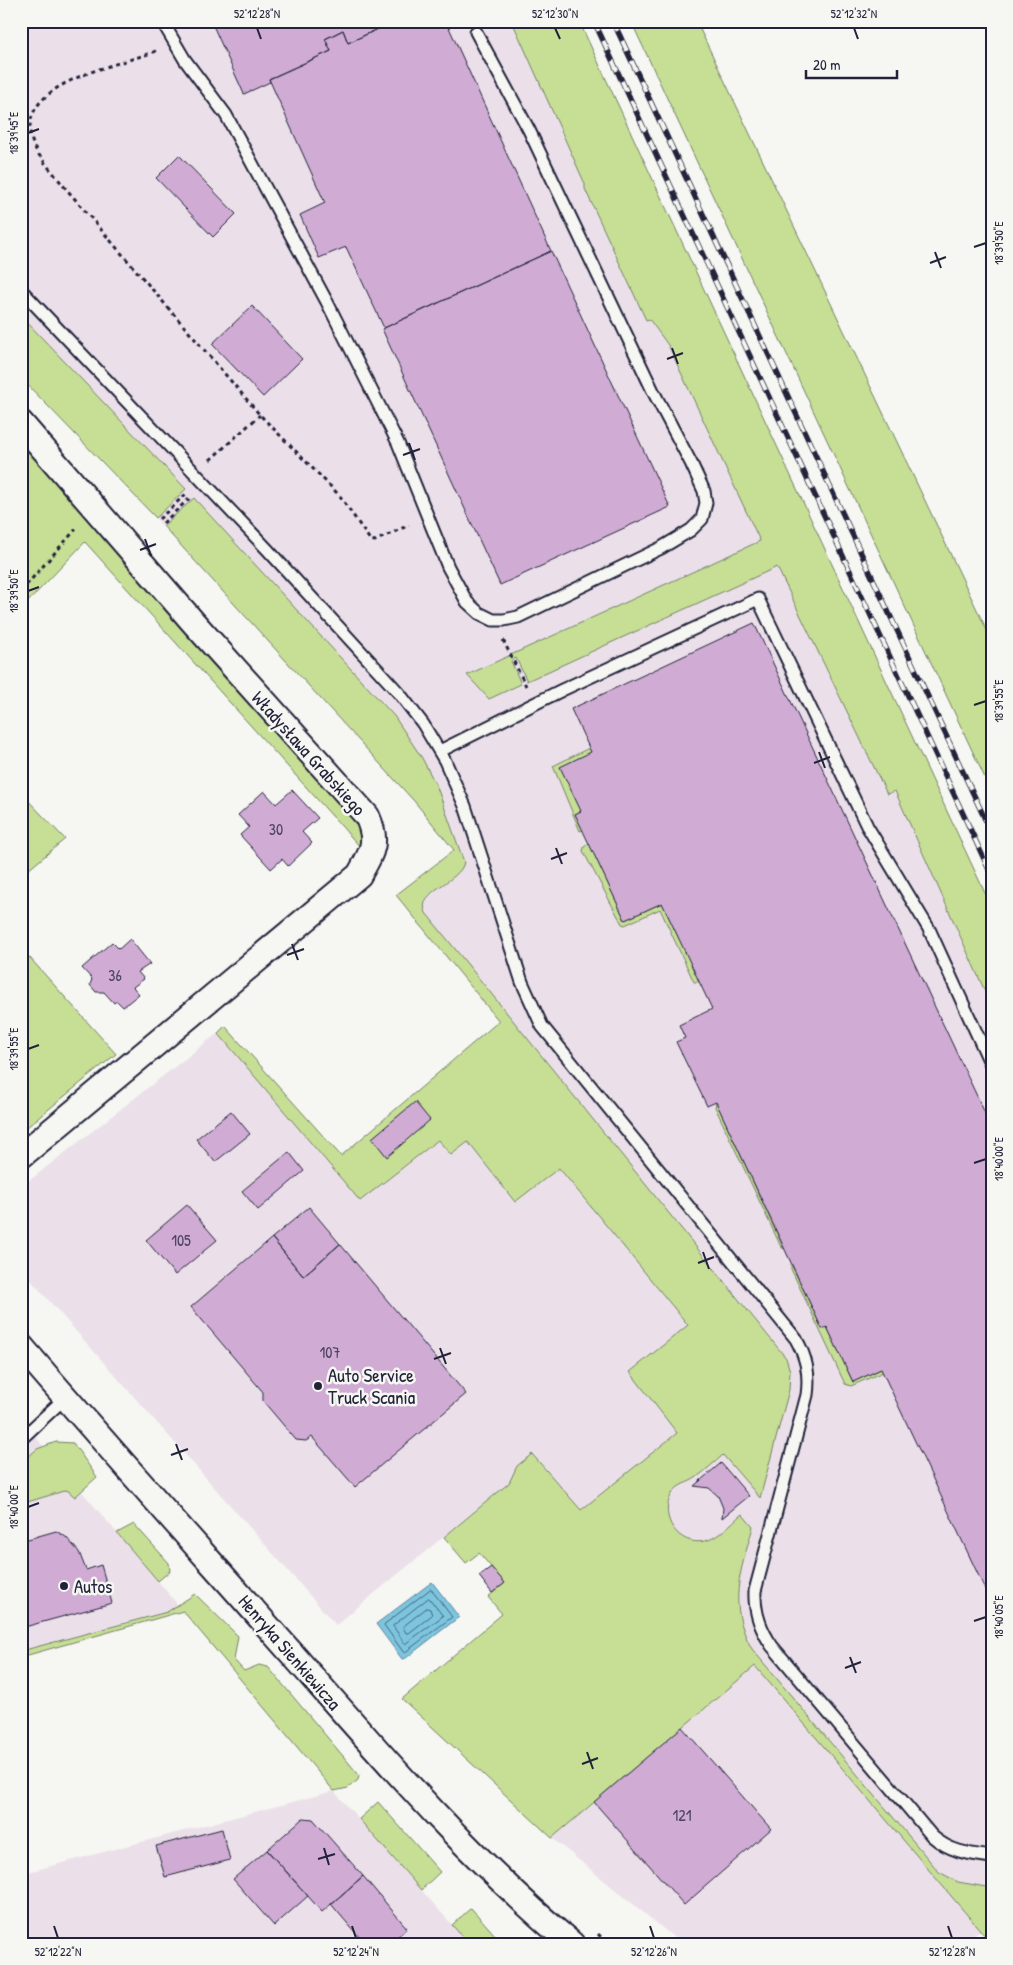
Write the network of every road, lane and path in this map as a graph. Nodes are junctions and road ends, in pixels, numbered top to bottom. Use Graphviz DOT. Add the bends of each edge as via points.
graph roads {
  1 [pos="162,21"];
  2 [pos="476,32"];
  3 [pos="174,44"];
  4 [pos="21,290"];
  5 [pos="260,415"];
  6 [pos="21,423"];
  7 [pos="196,472"];
  8 [pos="188,492"];
  9 [pos="192,496"];
  10 [pos="94,508"];
  11 [pos="159,519"];
  12 [pos="163,523"];
  13 [pos="396,531"];
  14 [pos="21,591"];
  15 [pos="507,647"];
  16 [pos="525,684"];
  17 [pos="440,751"];
  18 [pos="992,1067"];
  19 [pos="21,1156"];
  20 [pos="21,1346"];
  21 [pos="65,1398"];
  22 [pos="21,1439"];
  23 [pos="992,1857"];
  24 [pos="539,1916"];
  25 [pos="557,1944"];
  26 [pos="572,1944"];
  1 -- 3 [label="lane"];
  2 -- 3 [label="lane" via="529,130 654,393 691,463 706,503 699,523 661,548 518,617 499,620 479,614 467,602 448,567 398,443 327,302 226,115"];
  3 -- 5 [label="path" via="84,73 57,88 34,113 30,132 38,152 62,184"];
  4 -- 7 [label="lane"];
  5 -- 7 [label="path"];
  5 -- 13 [label="path" via="340,496 370,540 376,541"];
  6 -- 10 [label="street, Władysława Grabskiego"];
  7 -- 17 [label="lane" via="399,693"];
  8 -- 11 [label="path"];
  9 -- 12 [label="path"];
  10 -- 14 [label="path"];
  10 -- 19 [label="street, Władysława Grabskiego" via="367,816 374,832 372,852 358,875"];
  15 -- 16 [label="path"];
  17 -- 18 [label="lane" via="758,599 867,826 929,929"];
  17 -- 23 [label="lane" via="465,806 522,982 542,1026 796,1339 807,1362 807,1394 755,1591 761,1628 772,1646 932,1836 951,1849"];
  20 -- 21 [label="street, Henryka Sienkiewicza"];
  21 -- 22 [label="lane"];
  21 -- 24 [label="street, Henryka Sienkiewicza" via="369,1742"];
  24 -- 25 [label="lane"];
  24 -- 26 [label="street, Henryka Sienkiewicza"];
}
